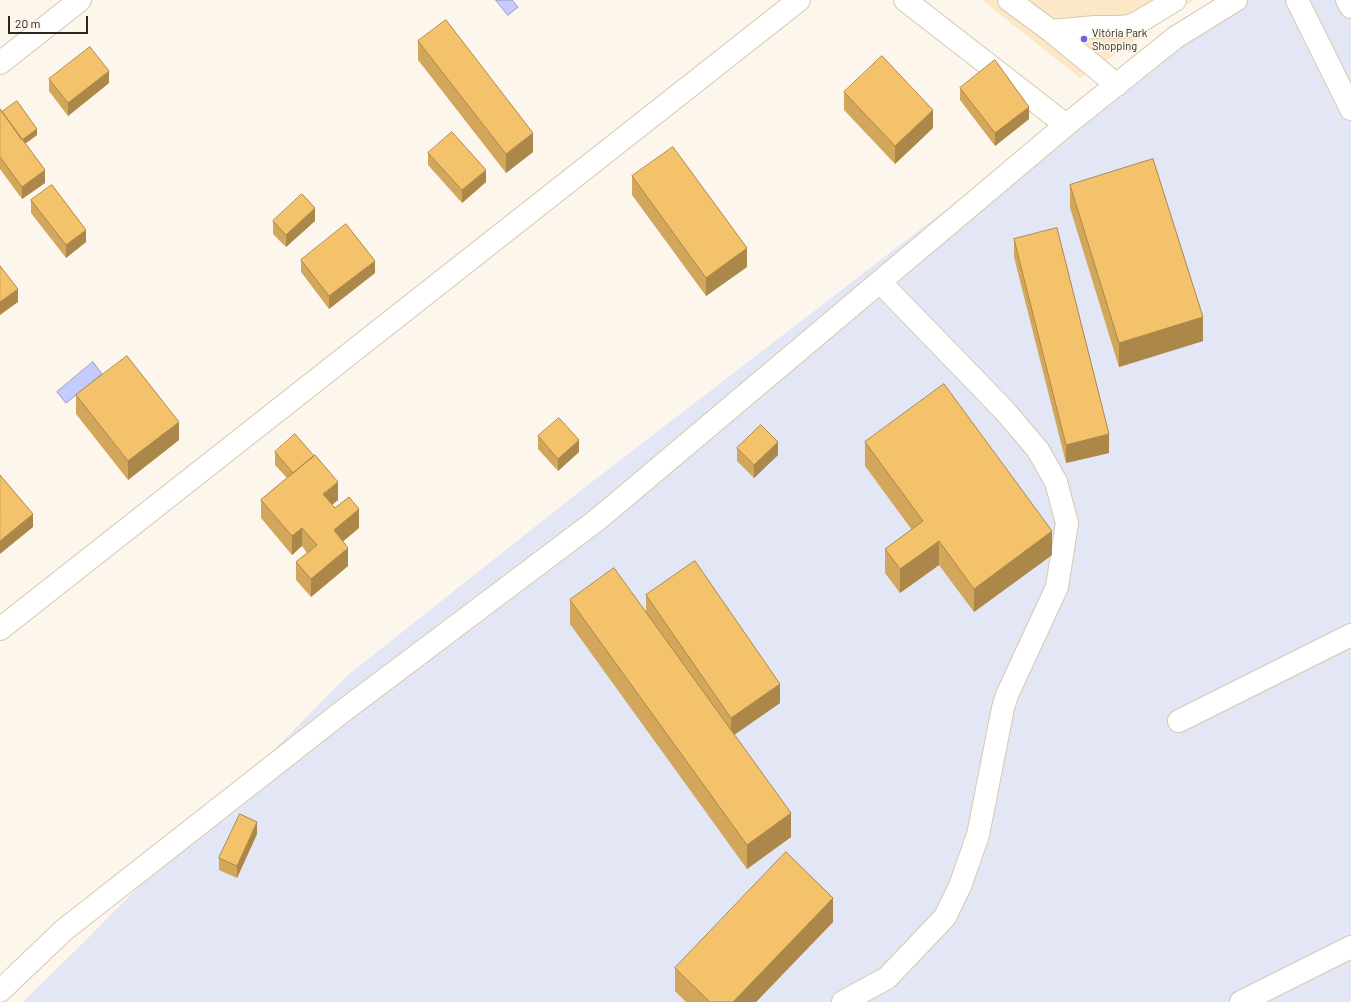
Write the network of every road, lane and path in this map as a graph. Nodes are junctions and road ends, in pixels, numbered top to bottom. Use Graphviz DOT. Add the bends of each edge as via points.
graph roads {
  1 [pos="80,0"];
  2 [pos="799,0"];
  3 [pos="905,0"];
  4 [pos="1009,0"];
  5 [pos="1175,0"];
  6 [pos="1236,0"];
  7 [pos="1297,0"];
  8 [pos="1347,0"];
  9 [pos="1351,7"];
  10 [pos="1051,31"];
  11 [pos="0,63"];
  12 [pos="1117,85"];
  13 [pos="1351,108"];
  14 [pos="1066,125"];
  15 [pos="880,282"];
  16 [pos="0,629"];
  17 [pos="1351,635"];
  18 [pos="1179,721"];
  19 [pos="1351,947"];
  20 [pos="0,991"];
  21 [pos="843,1002"];
  22 [pos="1241,1002"];
  1 -- 11 [label="street"];
  2 -- 16 [label="street"];
  3 -- 14 [label="street"];
  4 -- 10 [label="street"];
  5 -- 10 [label="street" via="1128,26"];
  6 -- 12 [label="street" via="1176,37"];
  7 -- 13 [label="street"];
  8 -- 9 [label="street"];
  10 -- 12 [label="street"];
  12 -- 14 [label="street"];
  14 -- 15 [label="street"];
  15 -- 20 [label="street" via="597,520 347,708 64,930"];
  15 -- 21 [label="street" via="1004,410 1038,450 1056,482 1067,522 1057,587 1003,708 978,835 960,886 945,917 887,978"];
  17 -- 18 [label="street"];
  19 -- 22 [label="street"];
}
